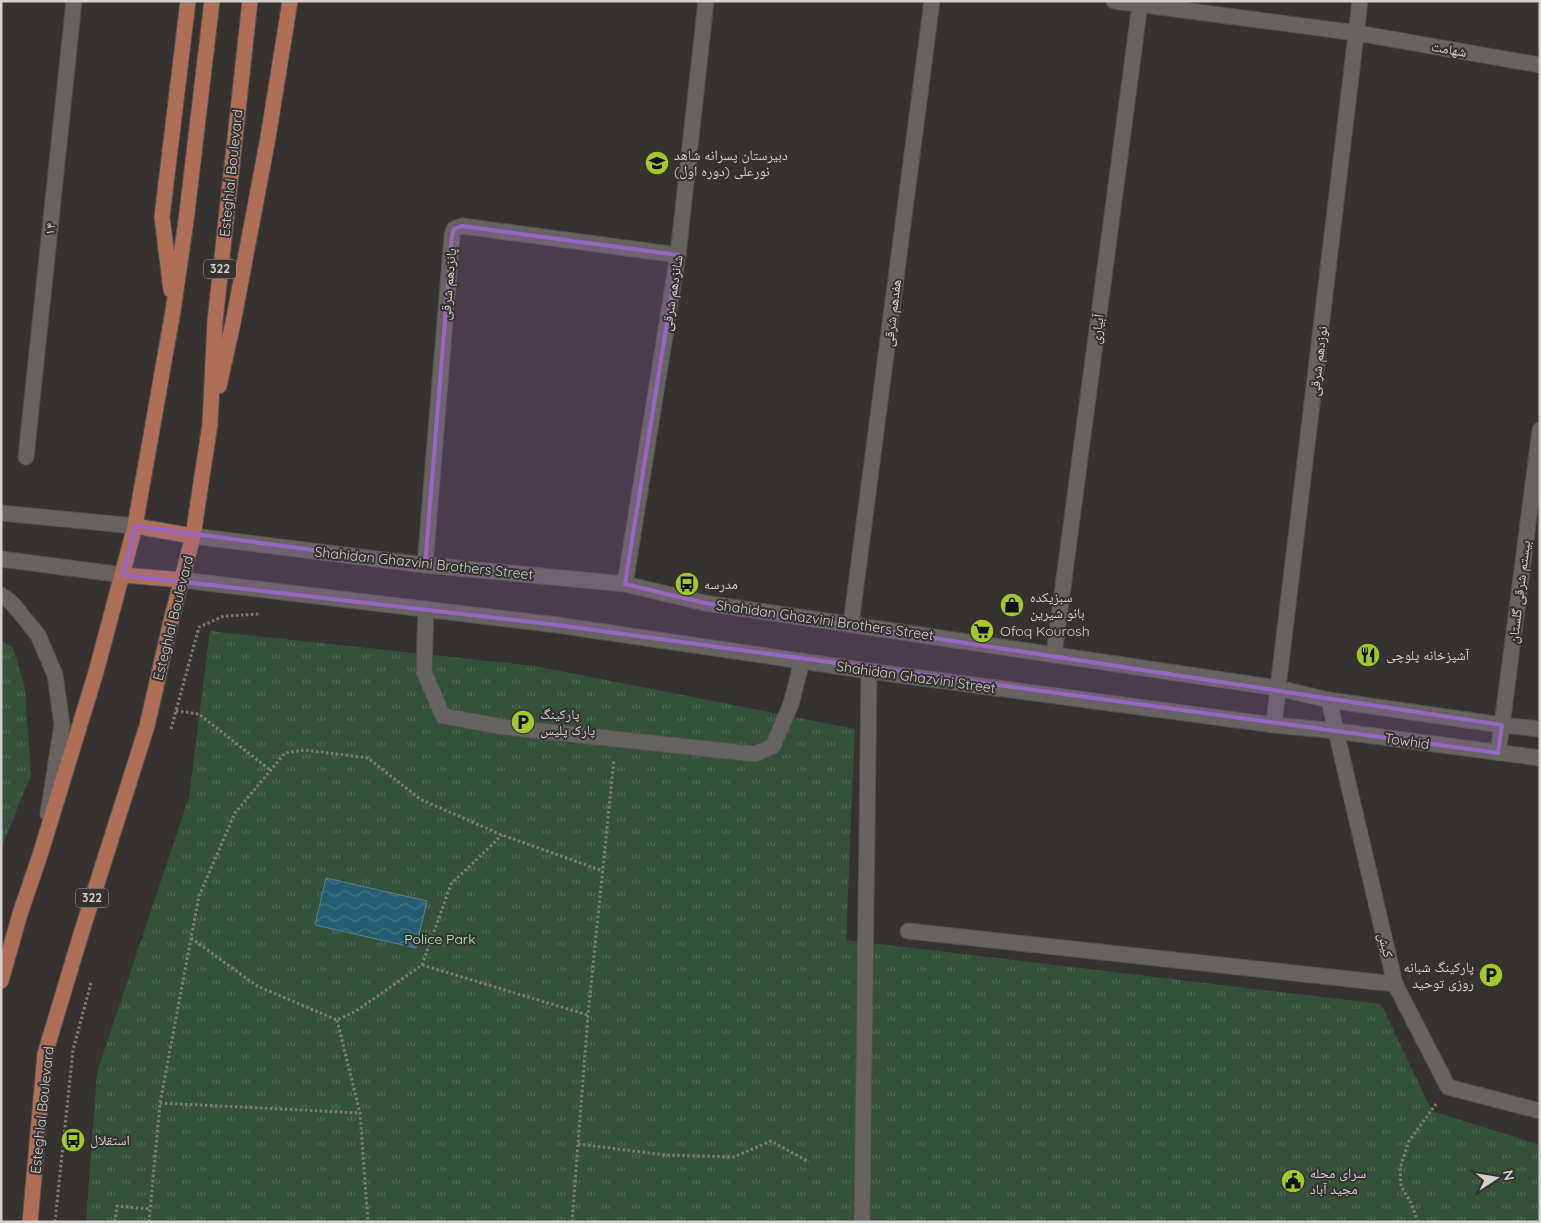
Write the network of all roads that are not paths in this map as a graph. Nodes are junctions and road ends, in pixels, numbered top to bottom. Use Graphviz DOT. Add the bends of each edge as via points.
graph roads {
  1 [pos="74,1"];
  2 [pos="188,1"];
  3 [pos="212,1"];
  4 [pos="250,1"];
  5 [pos="290,1"];
  6 [pos="706,1"];
  7 [pos="932,1"];
  8 [pos="1114,1"];
  9 [pos="1360,1"];
  10 [pos="1140,4"];
  11 [pos="1357,33"];
  12 [pos="1540,65"];
  13 [pos="678,255"];
  14 [pos="173,311"];
  15 [pos="210,424"];
  16 [pos="1540,430"];
  17 [pos="26,456"];
  18 [pos="1,512"];
  19 [pos="135,526"];
  20 [pos="193,536"];
  21 [pos="1,559"];
  22 [pos="426,565"];
  23 [pos="123,575"];
  24 [pos="182,580"];
  25 [pos="625,584"];
  26 [pos="1,595"];
  27 [pos="426,609"];
  28 [pos="851,624"];
  29 [pos="1054,655"];
  30 [pos="802,661"];
  31 [pos="870,671"];
  32 [pos="1278,688"];
  33 [pos="1329,700"];
  34 [pos="1274,725"];
  35 [pos="1502,725"];
  36 [pos="1540,729"];
  37 [pos="1336,731"];
  38 [pos="1498,753"];
  39 [pos="1540,758"];
  40 [pos="41,852"];
  41 [pos="908,931"];
  42 [pos="1,981"];
  43 [pos="1395,984"];
  44 [pos="1540,1111"];
  45 [pos="30,1222"];
  46 [pos="862,1222"];
  1 -- 17 [label="street, ۱۴"];
  2 -- 14 [label="main road" via="162,217"];
  3 -- 14 [label="main road"];
  4 -- 15 [label="main road, Esteghlal Boulevard / 322" via="215,321"];
  5 -- 15 [label="main road" via="234,323"];
  6 -- 13 [label="street, شانزدهم شرقی"];
  7 -- 28 [label="street, هفدهم شرقی"];
  8 -- 10 [label="street, شهامت"];
  9 -- 11 [label="street, نوزدهم شرقی"];
  10 -- 11 [label="street, شهامت"];
  10 -- 29 [label="street, آبیاری"];
  11 -- 12 [label="street, شهامت"];
  11 -- 32 [label="street, نوزدهم شرقی"];
  13 -- 22 [label="street, پانزدهم شرقی" via="462,226 454,229"];
  13 -- 25 [label="street, شانزدهم شرقی"];
  14 -- 19 [label="main road"];
  15 -- 20 [label="main road, Esteghlal Boulevard / 322"];
  16 -- 35 [label="street, بیستم شرقی گلستان"];
  18 -- 19 [label="street"];
  19 -- 20 [label="main road"];
  19 -- 23 [label="main road"];
  20 -- 22 [label="street, Shahidan Ghazvini Brothers Street"];
  20 -- 24 [label="main road, Esteghlal Boulevard / 322"];
  21 -- 23 [label="street"];
  22 -- 25 [label="street, Shahidan Ghazvini Brothers Street"];
  23 -- 24 [label="main road"];
  23 -- 40 [label="main road"];
  24 -- 27 [label="street"];
  24 -- 45 [label="main road, Esteghlal Boulevard / 322" via="147,726 45,1054"];
  25 -- 28 [label="street, Shahidan Ghazvini Brothers Street" via="706,603"];
  26 -- 40 [label="street" via="12,603 38,635 55,675 62,725"];
  27 -- 30 [label="street, Shahidan Ghazvini Street"];
  27 -- 30 [label="street" via="424,672 444,716 504,727 755,754 773,746 790,704"];
  28 -- 29 [label="street, Shahidan Ghazvini Brothers Street"];
  29 -- 32 [label="street, Shahidan Ghazvini Brothers Street"];
  30 -- 31 [label="street, Shahidan Ghazvini Street"];
  31 -- 34 [label="street, Shahidan Ghazvini Street"];
  31 -- 46 [label="street"];
  32 -- 33 [label="street, Towhid"];
  32 -- 34 [label="street, نوزدهم شرقی"];
  33 -- 35 [label="street, Towhid"];
  33 -- 37 [label="street, کیش"];
  34 -- 37 [label="street, Towhid"];
  35 -- 36 [label="street, Towhid"];
  35 -- 38 [label="street, بیستم شرقی گلستان"];
  37 -- 38 [label="street, Towhid"];
  37 -- 43 [label="street, کیش"];
  38 -- 39 [label="street, Towhid"];
  40 -- 42 [label="main road"];
  41 -- 43 [label="street"];
  43 -- 44 [label="street, کیش" via="1448,1087"];
}
